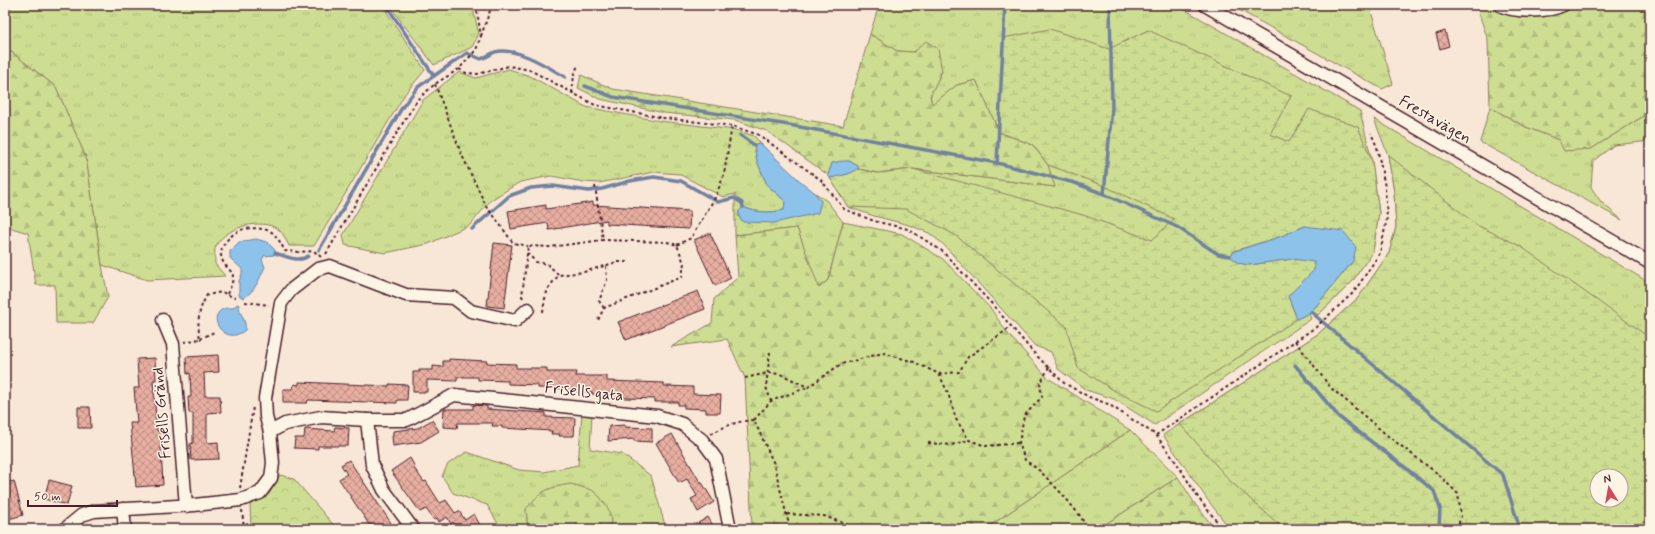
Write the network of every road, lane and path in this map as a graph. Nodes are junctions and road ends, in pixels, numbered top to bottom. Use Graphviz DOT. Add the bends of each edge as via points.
graph roads {
  1 [pos="476,5"];
  2 [pos="492,5"];
  3 [pos="1205,5"];
  4 [pos="1500,5"];
  5 [pos="1564,5"];
  6 [pos="481,36"];
  7 [pos="578,65"];
  8 [pos="459,69"];
  9 [pos="435,84"];
  10 [pos="572,93"];
  11 [pos="732,126"];
  12 [pos="1371,133"];
  13 [pos="595,186"];
  14 [pos="603,240"];
  15 [pos="677,245"];
  16 [pos="528,246"];
  17 [pos="527,253"];
  18 [pos="322,258"];
  19 [pos="316,261"];
  20 [pos="629,262"];
  21 [pos="1650,263"];
  22 [pos="606,266"];
  23 [pos="558,274"];
  24 [pos="227,294"];
  25 [pos="235,298"];
  26 [pos="245,302"];
  27 [pos="269,305"];
  28 [pos="604,308"];
  29 [pos="528,309"];
  30 [pos="543,312"];
  31 [pos="162,320"];
  32 [pos="598,320"];
  33 [pos="1011,327"];
  34 [pos="216,331"];
  35 [pos="200,339"];
  36 [pos="1295,341"];
  37 [pos="173,344"];
  38 [pos="770,352"];
  39 [pos="1049,367"];
  40 [pos="768,373"];
  41 [pos="939,374"];
  42 [pos="745,378"];
  43 [pos="808,387"];
  44 [pos="771,401"];
  45 [pos="367,420"];
  46 [pos="754,420"];
  47 [pos="270,432"];
  48 [pos="1156,436"];
  49 [pos="702,440"];
  50 [pos="969,440"];
  51 [pos="928,443"];
  52 [pos="1019,443"];
  53 [pos="186,506"];
  54 [pos="123,509"];
  55 [pos="787,514"];
  56 [pos="65,529"];
  57 [pos="125,529"];
  58 [pos="413,529"];
  59 [pos="730,529"];
  60 [pos="790,529"];
  61 [pos="847,529"];
  62 [pos="1087,529"];
  63 [pos="1223,529"];
  64 [pos="1457,529"];
  1 -- 6 [label="path"];
  2 -- 6 [label="path"];
  3 -- 21 [label="street, Frestavägen"];
  4 -- 5 [label="street" via="1505,8 1531,10 1556,9"];
  6 -- 8 [label="path" via="476,50"];
  7 -- 10 [label="path"];
  8 -- 9 [label="path"];
  8 -- 10 [label="path" via="466,73 478,74 509,66 530,70"];
  9 -- 16 [label="path" via="461,152 487,208 513,243"];
  9 -- 18 [label="path" via="418,99"];
  10 -- 11 [label="path" via="595,105 664,118"];
  11 -- 15 [label="path" via="724,174 716,196 691,238"];
  11 -- 33 [label="path" via="759,135 821,180 844,209 874,221 908,229 929,241 942,251"];
  12 -- 36 [label="path" via="1377,147 1387,218 1380,253 1354,292 1316,327"];
  13 -- 14 [label="path"];
  14 -- 15 [label="path" via="667,242"];
  14 -- 16 [label="path" via="550,248"];
  15 -- 28 [label="path" via="684,263 682,277"];
  16 -- 17 [label="path"];
  17 -- 23 [label="path" via="536,262 547,264"];
  17 -- 29 [label="path" via="522,296"];
  18 -- 19 [label="path"];
  18 -- 24 [label="path" via="314,250 285,250 270,231 257,228 242,230 229,238 222,248 222,259 233,274"];
  20 -- 22 [label="path" via="617,262"];
  22 -- 23 [label="path" via="584,272"];
  22 -- 28 [label="path" via="607,280 598,301"];
  23 -- 30 [label="path" via="549,285"];
  24 -- 25 [label="path"];
  24 -- 35 [label="path" via="222,292 207,295 200,308"];
  26 -- 27 [label="path"];
  28 -- 32 [label="path"];
  29 -- 47 [label="street" via="515,321 471,311 454,298 406,295 330,266 318,269 291,290 281,303 266,398 266,417"];
  31 -- 37 [label="street, Frisells Gränd"];
  33 -- 39 [label="path"];
  33 -- 41 [label="path" via="968,357 959,372"];
  34 -- 35 [label="path"];
  35 -- 37 [label="path"];
  36 -- 48 [label="path"];
  36 -- 64 [label="path" via="1331,388 1438,474 1458,494 1461,516"];
  37 -- 53 [label="street, Frisells Gränd"];
  38 -- 40 [label="path"];
  39 -- 48 [label="path" via="1064,383 1108,404"];
  39 -- 52 [label="path" via="1040,384 1042,397 1024,416"];
  40 -- 42 [label="path"];
  40 -- 43 [label="path" via="780,374"];
  40 -- 44 [label="path" via="766,387"];
  41 -- 43 [label="path" via="914,362 883,353 842,364"];
  41 -- 50 [label="path" via="956,419"];
  43 -- 44 [label="path"];
  44 -- 46 [label="path"];
  45 -- 47 [label="street, Frisells gata" via="320,417 285,424"];
  45 -- 49 [label="street, Frisells gata" via="407,420 454,395 657,416 682,424"];
  45 -- 58 [label="street" via="372,465 384,490"];
  46 -- 49 [label="path" via="724,426"];
  46 -- 55 [label="path" via="774,464"];
  47 -- 53 [label="street" via="273,463 271,478 260,493 241,500"];
  48 -- 63 [label="path" via="1174,459 1198,499"];
  49 -- 59 [label="street, Frisells gata" via="716,459"];
  50 -- 51 [label="path" via="951,445"];
  50 -- 52 [label="path" via="986,446"];
  52 -- 62 [label="path" via="1025,460 1040,471 1064,496"];
  53 -- 54 [label="street"];
  54 -- 56 [label="street" via="82,515"];
  54 -- 57 [label="street"];
  55 -- 60 [label="path"];
  55 -- 61 [label="path" via="824,516 846,524"];
}
